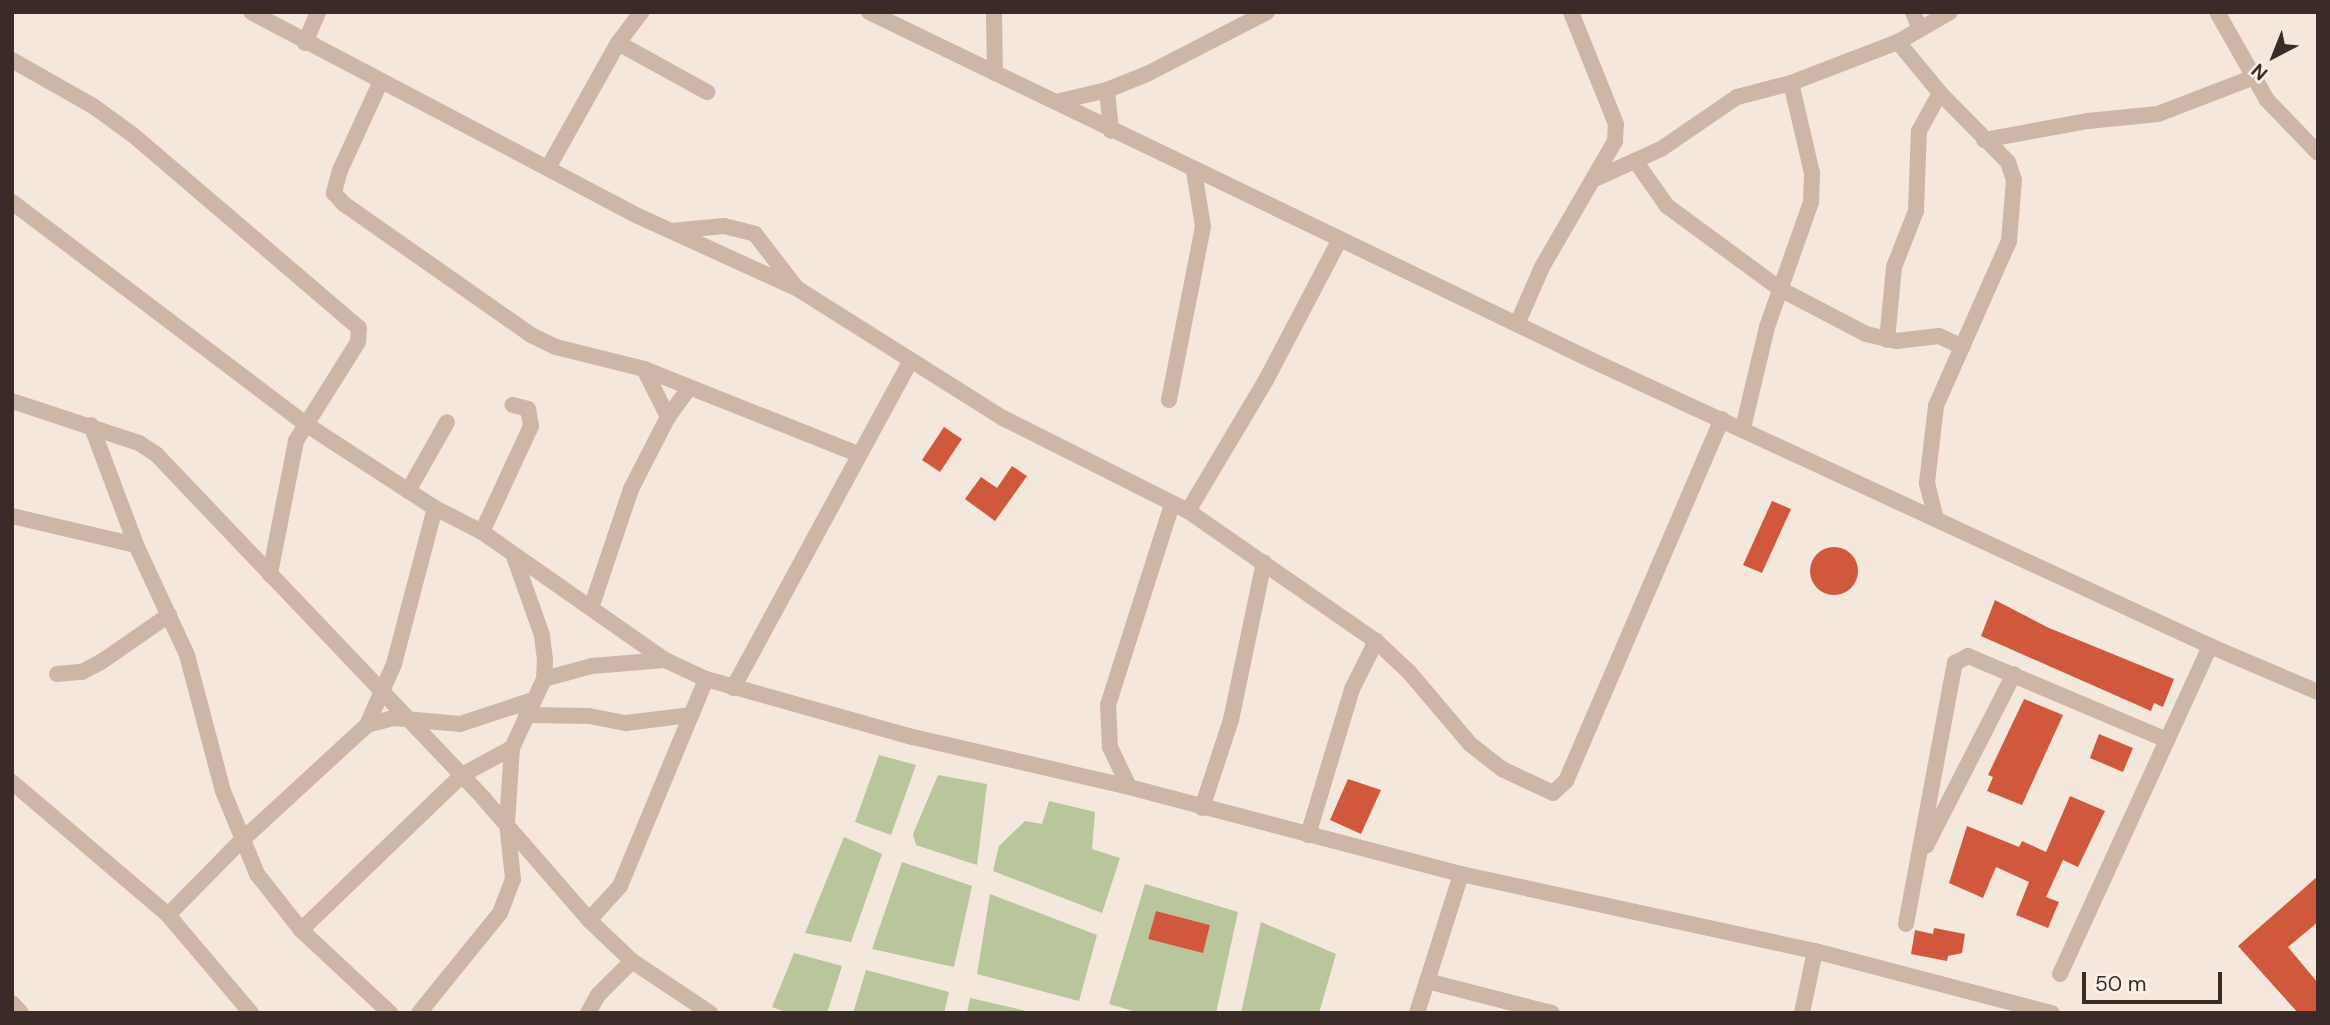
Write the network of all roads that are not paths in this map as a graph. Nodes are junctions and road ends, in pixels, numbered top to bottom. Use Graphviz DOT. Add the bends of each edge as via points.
graph roads {
  1 [pos="251,12"];
  2 [pos="318,12"];
  3 [pos="641,12"];
  4 [pos="869,12"];
  5 [pos="994,12"];
  6 [pos="1267,12"];
  7 [pos="1571,12"];
  8 [pos="1913,12"];
  9 [pos="1950,12"];
  10 [pos="2217,12"];
  11 [pos="1920,29"];
  12 [pos="1898,42"];
  13 [pos="305,43"];
  14 [pos="618,43"];
  15 [pos="12,60"];
  16 [pos="995,73"];
  17 [pos="2252,78"];
  18 [pos="381,81"];
  19 [pos="1791,83"];
  20 [pos="1107,90"];
  21 [pos="708,92"];
  22 [pos="1940,93"];
  23 [pos="1056,102"];
  24 [pos="1111,131"];
  25 [pos="1984,140"];
  26 [pos="2318,153"];
  27 [pos="1636,162"];
  28 [pos="549,166"];
  29 [pos="1194,170"];
  30 [pos="1597,178"];
  31 [pos="12,202"];
  32 [pos="668,231"];
  33 [pos="1340,239"];
  34 [pos="798,289"];
  35 [pos="1780,289"];
  36 [pos="1518,322"];
  37 [pos="1887,340"];
  38 [pos="1963,347"];
  39 [pos="911,360"];
  40 [pos="644,369"];
  41 [pos="690,388"];
  42 [pos="1169,400"];
  43 [pos="12,401"];
  44 [pos="513,405"];
  45 [pos="668,417"];
  46 [pos="1722,419"];
  47 [pos="447,422"];
  48 [pos="304,423"];
  49 [pos="91,425"];
  50 [pos="1743,428"];
  51 [pos="858,454"];
  52 [pos="408,491"];
  53 [pos="1172,505"];
  54 [pos="435,508"];
  55 [pos="1188,511"];
  56 [pos="12,516"];
  57 [pos="1936,519"];
  58 [pos="482,532"];
  59 [pos="136,545"];
  60 [pos="515,559"];
  61 [pos="1264,562"];
  62 [pos="270,575"];
  63 [pos="592,605"];
  64 [pos="169,615"];
  65 [pos="1376,641"];
  66 [pos="2210,646"];
  67 [pos="665,660"];
  68 [pos="57,674"];
  69 [pos="2014,674"];
  70 [pos="544,679"];
  71 [pos="706,679"];
  72 [pos="733,688"];
  73 [pos="2318,692"];
  74 [pos="384,693"];
  75 [pos="533,700"];
  76 [pos="526,715"];
  77 [pos="690,715"];
  78 [pos="409,719"];
  79 [pos="368,725"];
  80 [pos="2167,740"];
  81 [pos="512,748"];
  82 [pos="462,775"];
  83 [pos="12,782"];
  84 [pos="1129,786"];
  85 [pos="1202,808"];
  86 [pos="507,823"];
  87 [pos="1308,835"];
  88 [pos="241,841"];
  89 [pos="1918,862"];
  90 [pos="542,866"];
  91 [pos="1461,874"];
  92 [pos="513,879"];
  93 [pos="169,915"];
  94 [pos="589,920"];
  95 [pos="1906,924"];
  96 [pos="301,930"];
  97 [pos="1815,951"];
  98 [pos="632,961"];
  99 [pos="2060,974"];
  100 [pos="1427,981"];
  101 [pos="12,1003"];
  102 [pos="21,1013"];
  103 [pos="251,1013"];
  104 [pos="390,1013"];
  105 [pos="419,1013"];
  106 [pos="588,1013"];
  107 [pos="710,1013"];
  108 [pos="1417,1013"];
  109 [pos="1552,1013"];
  110 [pos="1802,1013"];
  111 [pos="2052,1013"];
  1 -- 13 [label="street"];
  2 -- 13 [label="street"];
  3 -- 14 [label="street"];
  4 -- 16 [label="street"];
  5 -- 16 [label="street"];
  6 -- 20 [label="street"];
  7 -- 30 [label="street" via="1616,124 1615,141"];
  8 -- 11 [label="street"];
  9 -- 11 [label="street"];
  10 -- 17 [label="street"];
  11 -- 12 [label="street"];
  12 -- 19 [label="street"];
  12 -- 22 [label="street"];
  13 -- 18 [label="street"];
  14 -- 21 [label="street"];
  14 -- 28 [label="street"];
  15 -- 48 [label="street" via="93,106 133,135 359,328 358,342"];
  16 -- 23 [label="street"];
  17 -- 25 [label="street" via="2158,114"];
  17 -- 26 [label="street" via="2277,113"];
  18 -- 28 [label="street"];
  18 -- 40 [label="street" via="334,193 531,335 556,347"];
  19 -- 27 [label="street" via="1737,97 1690,132"];
  19 -- 35 [label="street" via="1812,173 1811,202"];
  20 -- 23 [label="street"];
  20 -- 24 [label="street"];
  22 -- 25 [label="street"];
  22 -- 37 [label="street" via="1919,131 1916,211 1894,267"];
  23 -- 24 [label="street"];
  24 -- 29 [label="street"];
  25 -- 38 [label="street" via="2008,162 2014,180 2014,211 2010,242"];
  27 -- 30 [label="street"];
  27 -- 35 [label="street" via="1667,206"];
  28 -- 32 [label="street"];
  29 -- 33 [label="street"];
  29 -- 42 [label="street" via="1203,227 1189,280"];
  30 -- 36 [label="street" via="1542,267"];
  31 -- 48 [label="street"];
  32 -- 34 [label="street"];
  32 -- 34 [label="street" via="724,226 755,234"];
  33 -- 36 [label="street"];
  33 -- 55 [label="street" via="1266,380"];
  34 -- 39 [label="street"];
  35 -- 37 [label="street" via="1866,334"];
  35 -- 50 [label="street"];
  36 -- 46 [label="street"];
  37 -- 38 [label="street" via="1939,336"];
  38 -- 57 [label="street" via="1946,377 1931,435 1927,483"];
  39 -- 51 [label="street"];
  39 -- 53 [label="street" via="1003,418"];
  40 -- 41 [label="street"];
  40 -- 45 [label="street"];
  41 -- 45 [label="street"];
  41 -- 51 [label="street"];
  43 -- 49 [label="street"];
  44 -- 58 [label="street" via="527,410 531,426"];
  45 -- 63 [label="street" via="625,502"];
  46 -- 50 [label="street"];
  46 -- 65 [label="street" via="1559,791 1546,791 1502,769 1470,744"];
  47 -- 52 [label="street"];
  48 -- 52 [label="street"];
  48 -- 62 [label="street" via="296,441"];
  49 -- 59 [label="street"];
  49 -- 62 [label="street" via="156,454"];
  50 -- 57 [label="street"];
  51 -- 72 [label="street"];
  52 -- 54 [label="street"];
  53 -- 55 [label="street"];
  53 -- 84 [label="street" via="1108,705 1110,747"];
  54 -- 58 [label="street"];
  54 -- 74 [label="street"];
  55 -- 61 [label="street"];
  56 -- 59 [label="street"];
  57 -- 66 [label="street"];
  58 -- 60 [label="street"];
  59 -- 64 [label="street"];
  60 -- 63 [label="street"];
  60 -- 70 [label="street" via="542,635"];
  61 -- 65 [label="street"];
  61 -- 85 [label="street" via="1231,720"];
  62 -- 74 [label="street"];
  63 -- 67 [label="street"];
  64 -- 68 [label="street" via="101,662 82,672"];
  64 -- 88 [label="street" via="187,655"];
  65 -- 87 [label="street" via="1352,690"];
  66 -- 73 [label="street"];
  66 -- 80 [label="street"];
  67 -- 70 [label="street" via="592,666"];
  67 -- 71 [label="street"];
  69 -- 80 [label="street"];
  69 -- 89 [label="street"];
  69 -- 89 [label="street" via="1968,656 1955,663"];
  70 -- 75 [label="street"];
  71 -- 72 [label="street"];
  71 -- 77 [label="street"];
  72 -- 84 [label="street" via="913,737"];
  74 -- 78 [label="street"];
  74 -- 79 [label="street"];
  75 -- 76 [label="street"];
  75 -- 78 [label="street" via="460,724"];
  76 -- 77 [label="street" via="589,716 626,723"];
  76 -- 81 [label="street"];
  77 -- 94 [label="street" via="620,886"];
  78 -- 79 [label="street"];
  78 -- 82 [label="street"];
  79 -- 88 [label="street"];
  80 -- 99 [label="street"];
  81 -- 82 [label="street"];
  81 -- 86 [label="street"];
  82 -- 86 [label="street"];
  82 -- 96 [label="street"];
  83 -- 93 [label="street"];
  84 -- 85 [label="street"];
  85 -- 87 [label="street"];
  86 -- 90 [label="street"];
  86 -- 92 [label="street"];
  87 -- 91 [label="street"];
  88 -- 93 [label="street"];
  88 -- 96 [label="street" via="257,874"];
  89 -- 95 [label="street"];
  90 -- 92 [label="street"];
  90 -- 94 [label="street"];
  91 -- 97 [label="street"];
  91 -- 100 [label="street"];
  92 -- 105 [label="street" via="500,913"];
  93 -- 103 [label="street"];
  94 -- 98 [label="street"];
  96 -- 104 [label="street"];
  97 -- 110 [label="street"];
  97 -- 111 [label="street"];
  98 -- 106 [label="street" via="597,995"];
  98 -- 107 [label="street"];
  100 -- 108 [label="street"];
  100 -- 109 [label="street"];
  101 -- 102 [label="street"];
}
